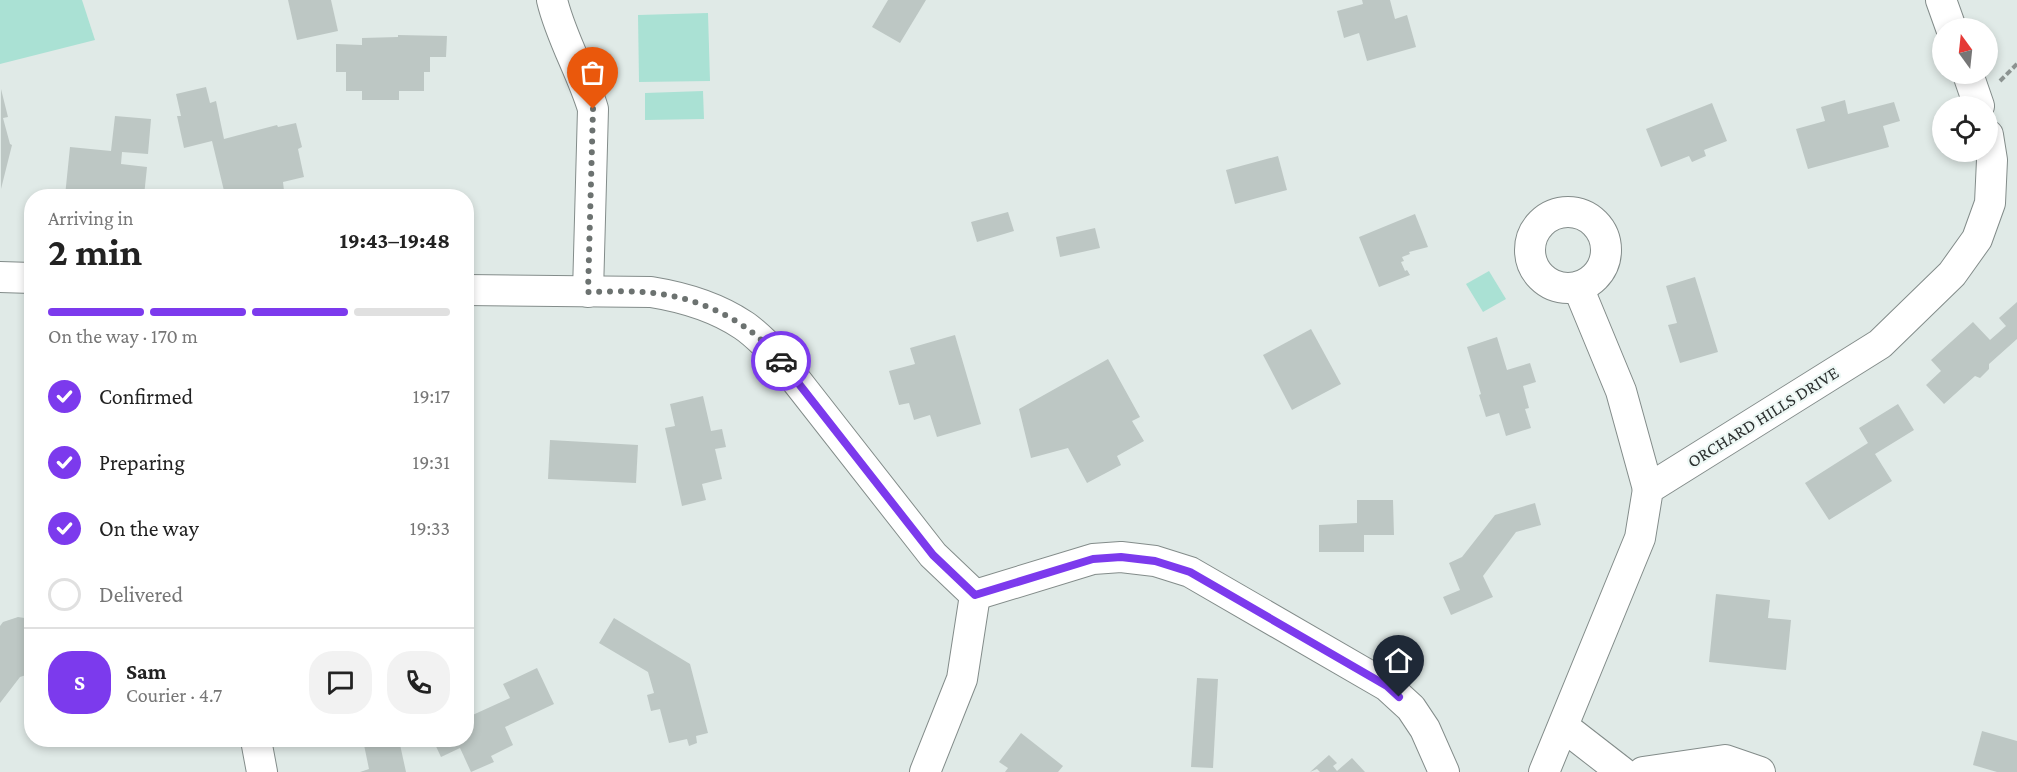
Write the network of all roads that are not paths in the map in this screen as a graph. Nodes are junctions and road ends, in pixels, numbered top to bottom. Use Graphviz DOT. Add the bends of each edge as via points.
graph roads {
  1 [pos="552,0"];
  2 [pos="1941,0"];
  3 [pos="1947,18"];
  4 [pos="1992,162"];
  5 [pos="0,277"];
  6 [pos="24,278"];
  7 [pos="1578,287"];
  8 [pos="474,290"];
  9 [pos="588,292"];
  10 [pos="1648,489"];
  11 [pos="975,595"];
  12 [pos="1564,726"];
  13 [pos="257,747"];
  14 [pos="262,772"];
  15 [pos="925,772"];
  16 [pos="1444,772"];
  17 [pos="1545,772"];
  18 [pos="1622,772"];
  19 [pos="1643,772"];
  20 [pos="1760,772"];
  1 -- 9 [label="street" via="593,109"];
  2 -- 3 [label="street"];
  4 -- 10 [label="street, ORCHARD HILLS DRIVE" via="1990,203 1977,239 1952,274 1880,344"];
  5 -- 6 [label="street"];
  7 -- 10 [label="street" via="1621,391"];
  8 -- 9 [label="street"];
  9 -- 11 [label="street" via="672,296 708,307 743,325 774,352 933,555"];
  10 -- 12 [label="street" via="1640,538"];
  11 -- 15 [label="street" via="962,679"];
  11 -- 16 [label="street" via="1093,559 1155,561 1190,572 1387,686 1411,708 1425,729"];
  12 -- 17 [label="street"];
  12 -- 18 [label="street"];
  13 -- 14 [label="street"];
  19 -- 20 [label="street" via="1725,760"];
}
